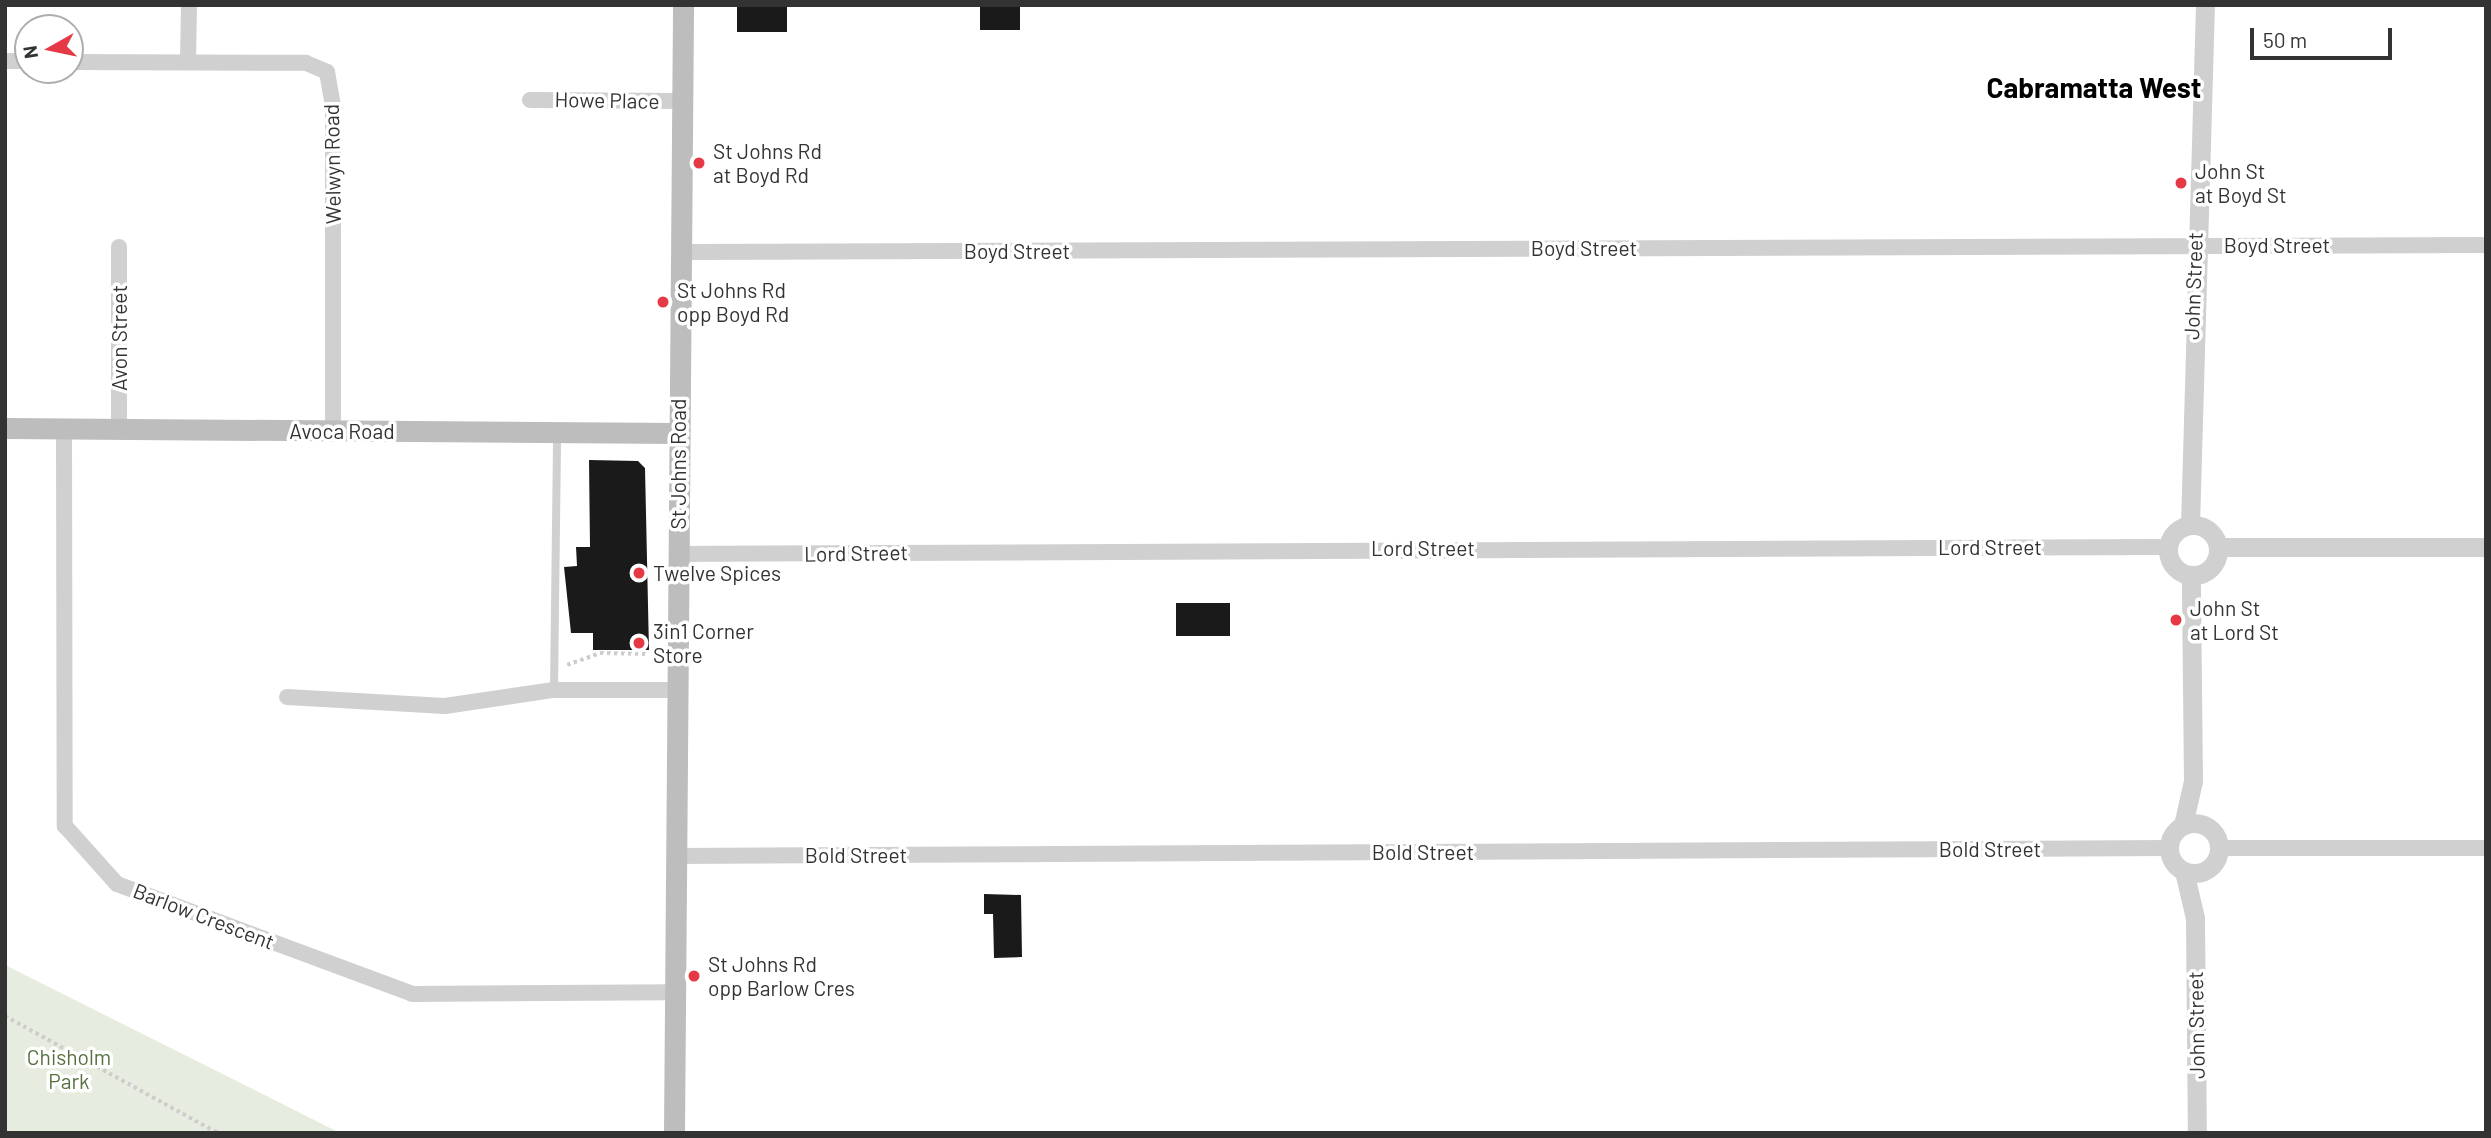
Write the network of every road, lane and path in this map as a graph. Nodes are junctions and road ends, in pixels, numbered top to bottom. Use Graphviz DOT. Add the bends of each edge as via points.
graph roads {
  1 [pos="189,5"];
  2 [pos="683,5"];
  3 [pos="2205,5"];
  4 [pos="84,62"];
  5 [pos="188,62"];
  6 [pos="530,100"];
  7 [pos="683,101"];
  8 [pos="2486,245"];
  9 [pos="2194,246"];
  10 [pos="119,247"];
  11 [pos="682,252"];
  12 [pos="5,428"];
  13 [pos="64,429"];
  14 [pos="119,429"];
  15 [pos="333,431"];
  16 [pos="557,432"];
  17 [pos="678,433"];
  18 [pos="2190,525"];
  19 [pos="2168,547"];
  20 [pos="2218,547"];
  21 [pos="2486,547"];
  22 [pos="678,554"];
  23 [pos="2191,576"];
  24 [pos="646,654"];
  25 [pos="554,667"];
  26 [pos="554,690"];
  27 [pos="678,690"];
  28 [pos="287,697"];
  29 [pos="2193,780"];
  30 [pos="2183,825"];
  31 [pos="2206,826"];
  32 [pos="2169,848"];
  33 [pos="2219,848"];
  34 [pos="2486,848"];
  35 [pos="677,856"];
  36 [pos="2207,869"];
  37 [pos="2184,871"];
  38 [pos="2195,918"];
  39 [pos="674,992"];
  40 [pos="5,1016"];
  41 [pos="218,1133"];
  42 [pos="674,1133"];
  43 [pos="2197,1133"];
  1 -- 5 [label="street"];
  2 -- 7 [label="main road, St Johns Road"];
  3 -- 9 [label="street, John Street"];
  4 -- 5 [label="street, Welwyn Road"];
  5 -- 15 [label="street, Welwyn Road" via="306,63 327,72 333,104"];
  6 -- 7 [label="street, Howe Place"];
  7 -- 11 [label="main road, St Johns Road"];
  8 -- 9 [label="street, Boyd Street"];
  9 -- 11 [label="street, Boyd Street"];
  9 -- 18 [label="street, John Street"];
  10 -- 14 [label="street, Avon Street"];
  11 -- 17 [label="main road, St Johns Road"];
  12 -- 13 [label="main road, Avoca Road"];
  13 -- 14 [label="main road, Avoca Road"];
  13 -- 39 [label="street, Barlow Crescent" via="65,826 117,884 412,994"];
  14 -- 15 [label="main road, Avoca Road"];
  15 -- 16 [label="main road, Avoca Road"];
  16 -- 17 [label="main road, Avoca Road"];
  16 -- 25 [label="lane"];
  17 -- 22 [label="main road, St Johns Road"];
  18 -- 19 [label="street" via="2176,532"];
  18 -- 20 [label="street" via="2212,533"];
  19 -- 22 [label="street, Lord Street"];
  19 -- 23 [label="street" via="2175,569"];
  20 -- 21 [label="street"];
  20 -- 23 [label="street" via="2208,571"];
  22 -- 27 [label="main road, St Johns Road"];
  23 -- 29 [label="street"];
  24 -- 25 [label="path" via="600,653"];
  25 -- 26 [label="lane"];
  26 -- 27 [label="street"];
  26 -- 28 [label="street" via="445,706"];
  27 -- 35 [label="main road, St Johns Road"];
  29 -- 30 [label="street"];
  29 -- 31 [label="street"];
  30 -- 31 [label="street"];
  30 -- 32 [label="street"];
  31 -- 33 [label="street"];
  32 -- 35 [label="street, Bold Street"];
  32 -- 37 [label="street"];
  33 -- 34 [label="street"];
  33 -- 36 [label="street"];
  35 -- 39 [label="main road, St Johns Road"];
  36 -- 37 [label="street"];
  36 -- 38 [label="street, John Street"];
  37 -- 38 [label="street, John Street"];
  38 -- 43 [label="street, John Street"];
  39 -- 42 [label="main road, St Johns Road"];
  40 -- 41 [label="path"];
}
